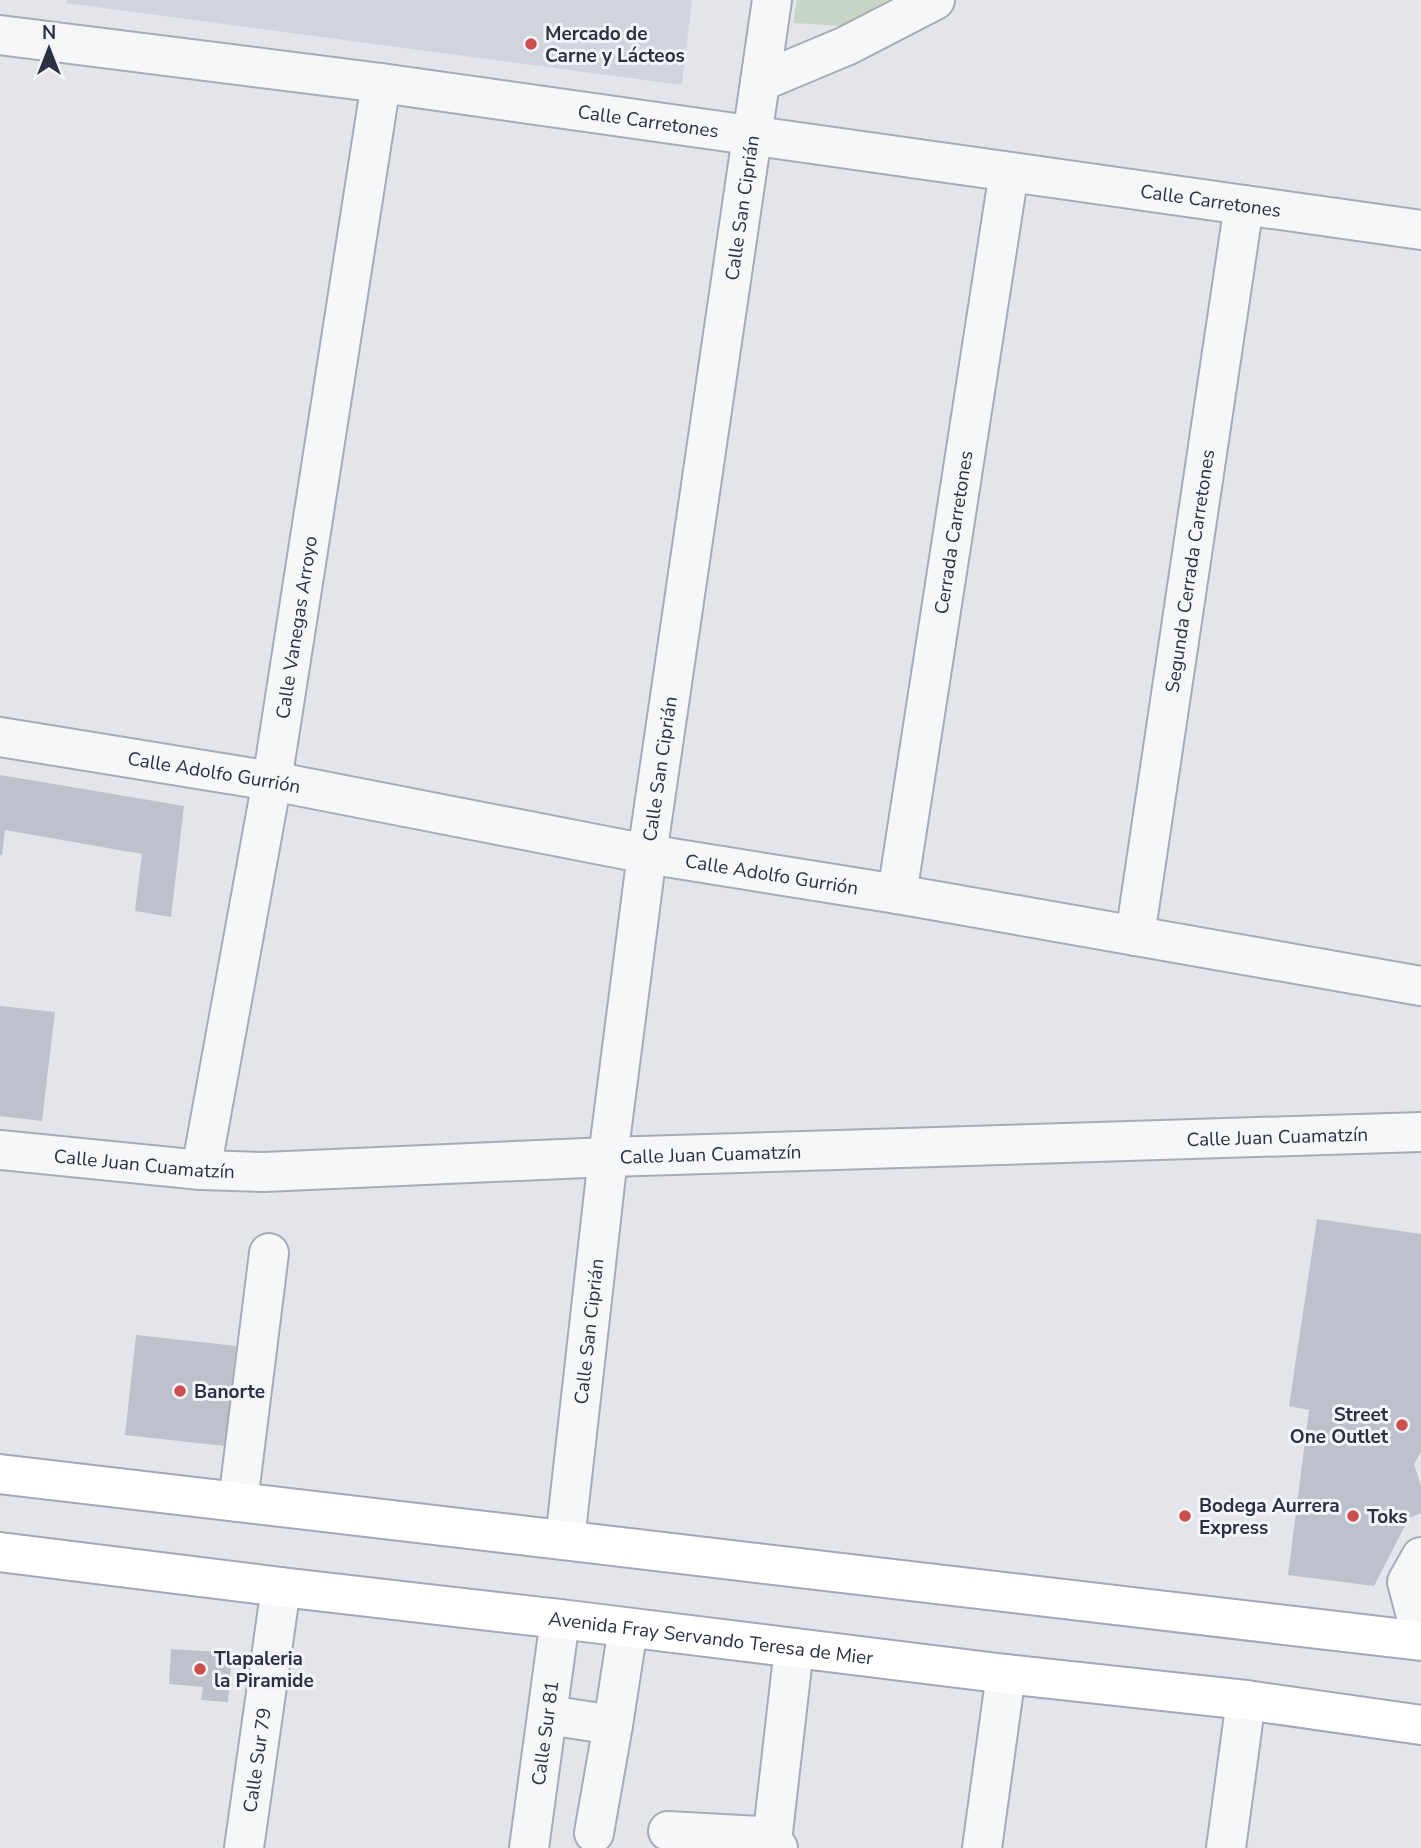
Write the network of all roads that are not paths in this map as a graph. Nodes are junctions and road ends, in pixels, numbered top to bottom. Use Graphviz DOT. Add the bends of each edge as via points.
graph roads {
  1 [pos="772,0"];
  2 [pos="935,0"];
  3 [pos="0,35"];
  4 [pos="760,82"];
  5 [pos="381,83"];
  6 [pos="752,136"];
  7 [pos="1009,172"];
  8 [pos="1244,205"];
  9 [pos="1421,230"];
  10 [pos="0,737"];
  11 [pos="272,780"];
  12 [pos="647,854"];
  13 [pos="897,894"];
  14 [pos="1135,936"];
  15 [pos="1421,986"];
  16 [pos="1421,1132"];
  17 [pos="0,1150"];
  18 [pos="608,1157"];
  19 [pos="201,1170"];
  20 [pos="269,1253"];
  21 [pos="0,1474"];
  22 [pos="238,1502"];
  23 [pos="565,1540"];
  24 [pos="0,1552"];
  25 [pos="1421,1557"];
  26 [pos="281,1587"];
  27 [pos="561,1619"];
  28 [pos="628,1628"];
  29 [pos="1421,1638"];
  30 [pos="794,1648"];
  31 [pos="1006,1674"];
  32 [pos="1246,1700"];
  33 [pos="548,1715"];
  34 [pos="1421,1725"];
  35 [pos="613,1726"];
  36 [pos="668,1831"];
  37 [pos="594,1833"];
  38 [pos="775,1844"];
  39 [pos="244,1848"];
  40 [pos="529,1848"];
  41 [pos="982,1848"];
  42 [pos="1226,1848"];
  1 -- 4 [label="street, Calle San Ciprián"];
  2 -- 4 [label="street" via="846,46"];
  3 -- 5 [label="street, Calle Carretones"];
  4 -- 6 [label="street, Calle San Ciprián"];
  5 -- 6 [label="street, Calle Carretones"];
  5 -- 11 [label="street, Calle Vanegas Arroyo"];
  6 -- 7 [label="street, Calle Carretones"];
  6 -- 12 [label="street, Calle San Ciprián"];
  7 -- 8 [label="street, Calle Carretones"];
  7 -- 13 [label="street, Cerrada Carretones"];
  8 -- 9 [label="street, Calle Carretones"];
  8 -- 14 [label="street, Segunda Cerrada Carretones"];
  10 -- 11 [label="street, Calle Adolfo Gurrión"];
  11 -- 12 [label="street, Calle Adolfo Gurrión"];
  11 -- 19 [label="street, Calle Vanegas Arroyo"];
  12 -- 13 [label="street, Calle Adolfo Gurrión"];
  12 -- 18 [label="street, Calle San Ciprián"];
  13 -- 14 [label="street, Calle Adolfo Gurrión"];
  14 -- 15 [label="street, Calle Adolfo Gurrión"];
  16 -- 18 [label="street, Calle Juan Cuamatzín"];
  17 -- 19 [label="street, Calle Juan Cuamatzín"];
  18 -- 19 [label="street, Calle Juan Cuamatzín" via="264,1172"];
  18 -- 23 [label="street, Calle San Ciprián"];
  20 -- 22 [label="street"];
  21 -- 22 [label="main road"];
  22 -- 23 [label="main road"];
  23 -- 29 [label="main road"];
  24 -- 26 [label="main road, Avenida Fray Servando Teresa de Mier"];
  25 -- 29 [label="street" via="1407,1582"];
  26 -- 27 [label="main road, Avenida Fray Servando Teresa de Mier"];
  26 -- 39 [label="street, Calle Sur 79"];
  27 -- 28 [label="main road, Avenida Fray Servando Teresa de Mier"];
  27 -- 33 [label="street, Calle Sur 81"];
  28 -- 30 [label="main road, Avenida Fray Servando Teresa de Mier"];
  28 -- 35 [label="street"];
  30 -- 31 [label="main road, Avenida Fray Servando Teresa de Mier"];
  30 -- 38 [label="street"];
  31 -- 32 [label="main road, Avenida Fray Servando Teresa de Mier"];
  31 -- 41 [label="street"];
  32 -- 34 [label="main road, Avenida Fray Servando Teresa de Mier"];
  32 -- 42 [label="street"];
  33 -- 35 [label="street"];
  33 -- 40 [label="street, Calle Sur 81"];
  35 -- 37 [label="street"];
  36 -- 38 [label="street" via="759,1836"];
}
